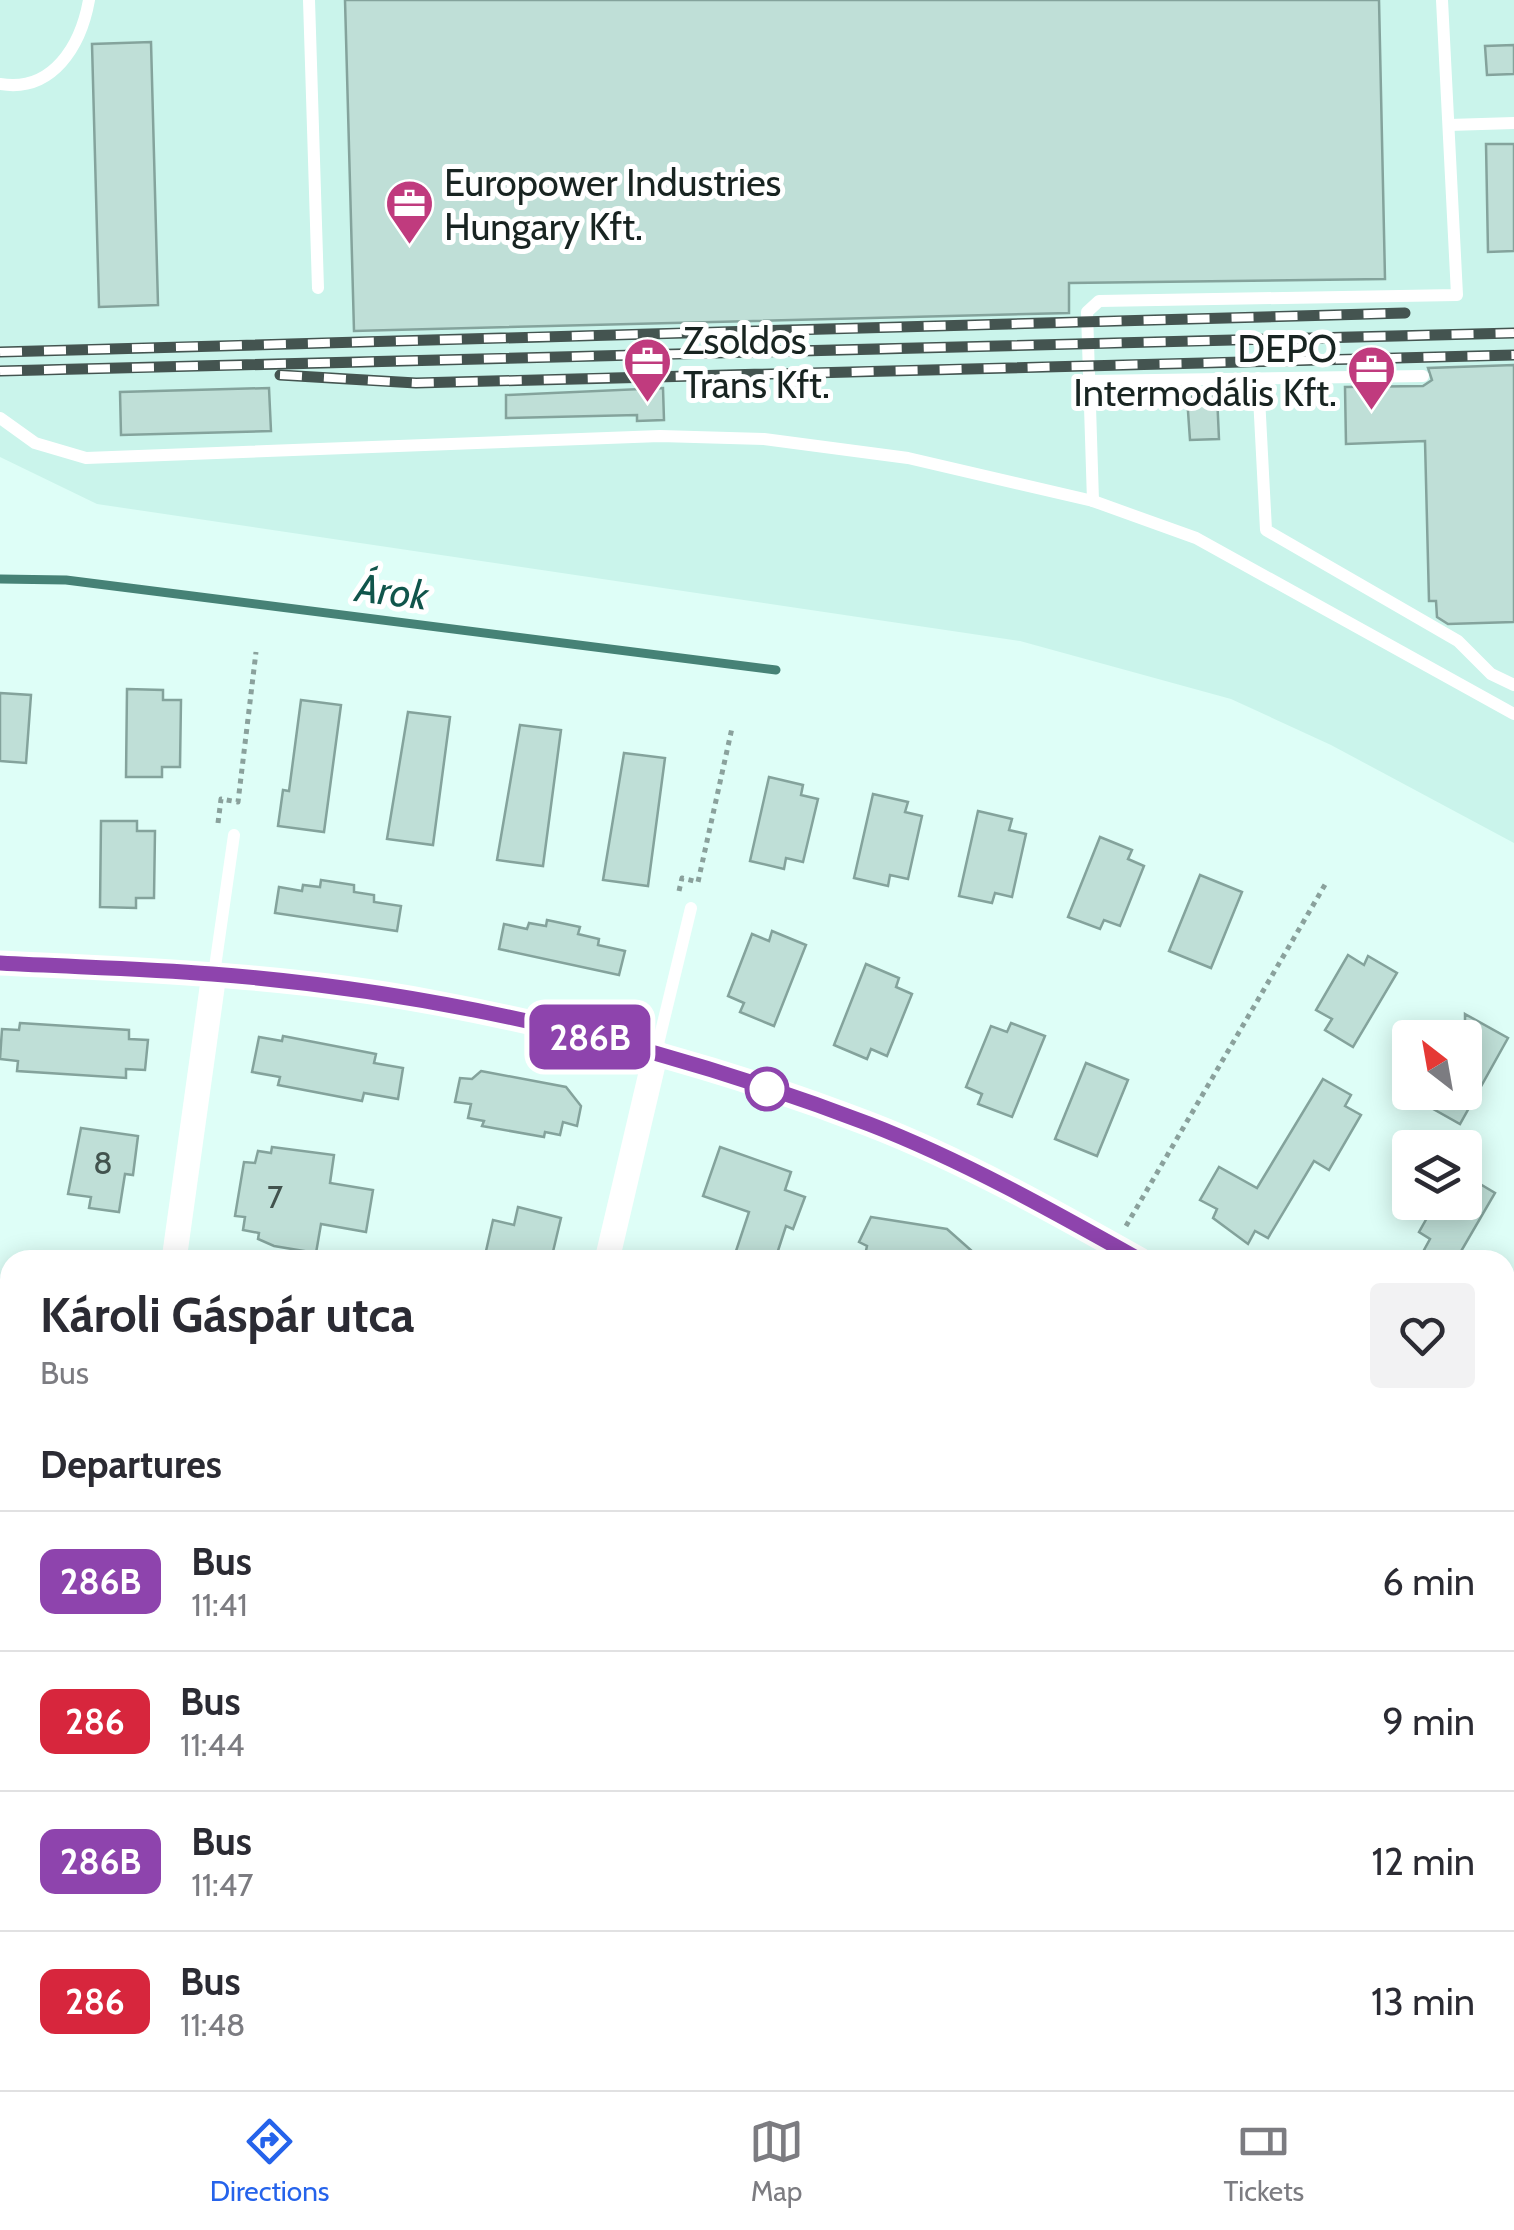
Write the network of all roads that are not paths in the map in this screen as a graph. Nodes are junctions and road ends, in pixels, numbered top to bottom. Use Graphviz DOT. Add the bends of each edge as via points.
graph roads {
  1 [pos="88,0"];
  2 [pos="309,0"];
  3 [pos="1442,0"];
  4 [pos="0,84"];
  5 [pos="1514,123"];
  6 [pos="1448,125"];
  7 [pos="318,288"];
  8 [pos="1424,376"];
  9 [pos="1258,378"];
  10 [pos="1088,381"];
  11 [pos="0,418"];
  12 [pos="1093,501"];
  13 [pos="1514,685"];
  14 [pos="1514,714"];
  15 [pos="234,836"];
  16 [pos="691,908"];
  17 [pos="0,963"];
  18 [pos="214,974"];
  19 [pos="656,1052"];
  20 [pos="175,1250"];
  21 [pos="609,1250"];
  22 [pos="1107,1250"];
  1 -- 4 [label="lane" via="78,42 65,60 24,85"];
  2 -- 7 [label="lane"];
  3 -- 6 [label="lane"];
  5 -- 6 [label="lane"];
  6 -- 10 [label="lane" via="1457,295 1099,300 1087,312"];
  8 -- 9 [label="lane"];
  9 -- 10 [label="lane"];
  9 -- 13 [label="lane" via="1266,530 1458,641 1491,674"];
  10 -- 12 [label="lane"];
  11 -- 12 [label="lane" via="35,443 86,458 660,436 764,439 908,458"];
  12 -- 14 [label="lane" via="1196,538"];
  15 -- 18 [label="lane"];
  16 -- 19 [label="lane"];
  17 -- 18 [label="street"];
  18 -- 19 [label="street" via="428,1002"];
  18 -- 20 [label="street"];
  19 -- 21 [label="street"];
  19 -- 22 [label="street" via="871,1125 1027,1198"];
}
